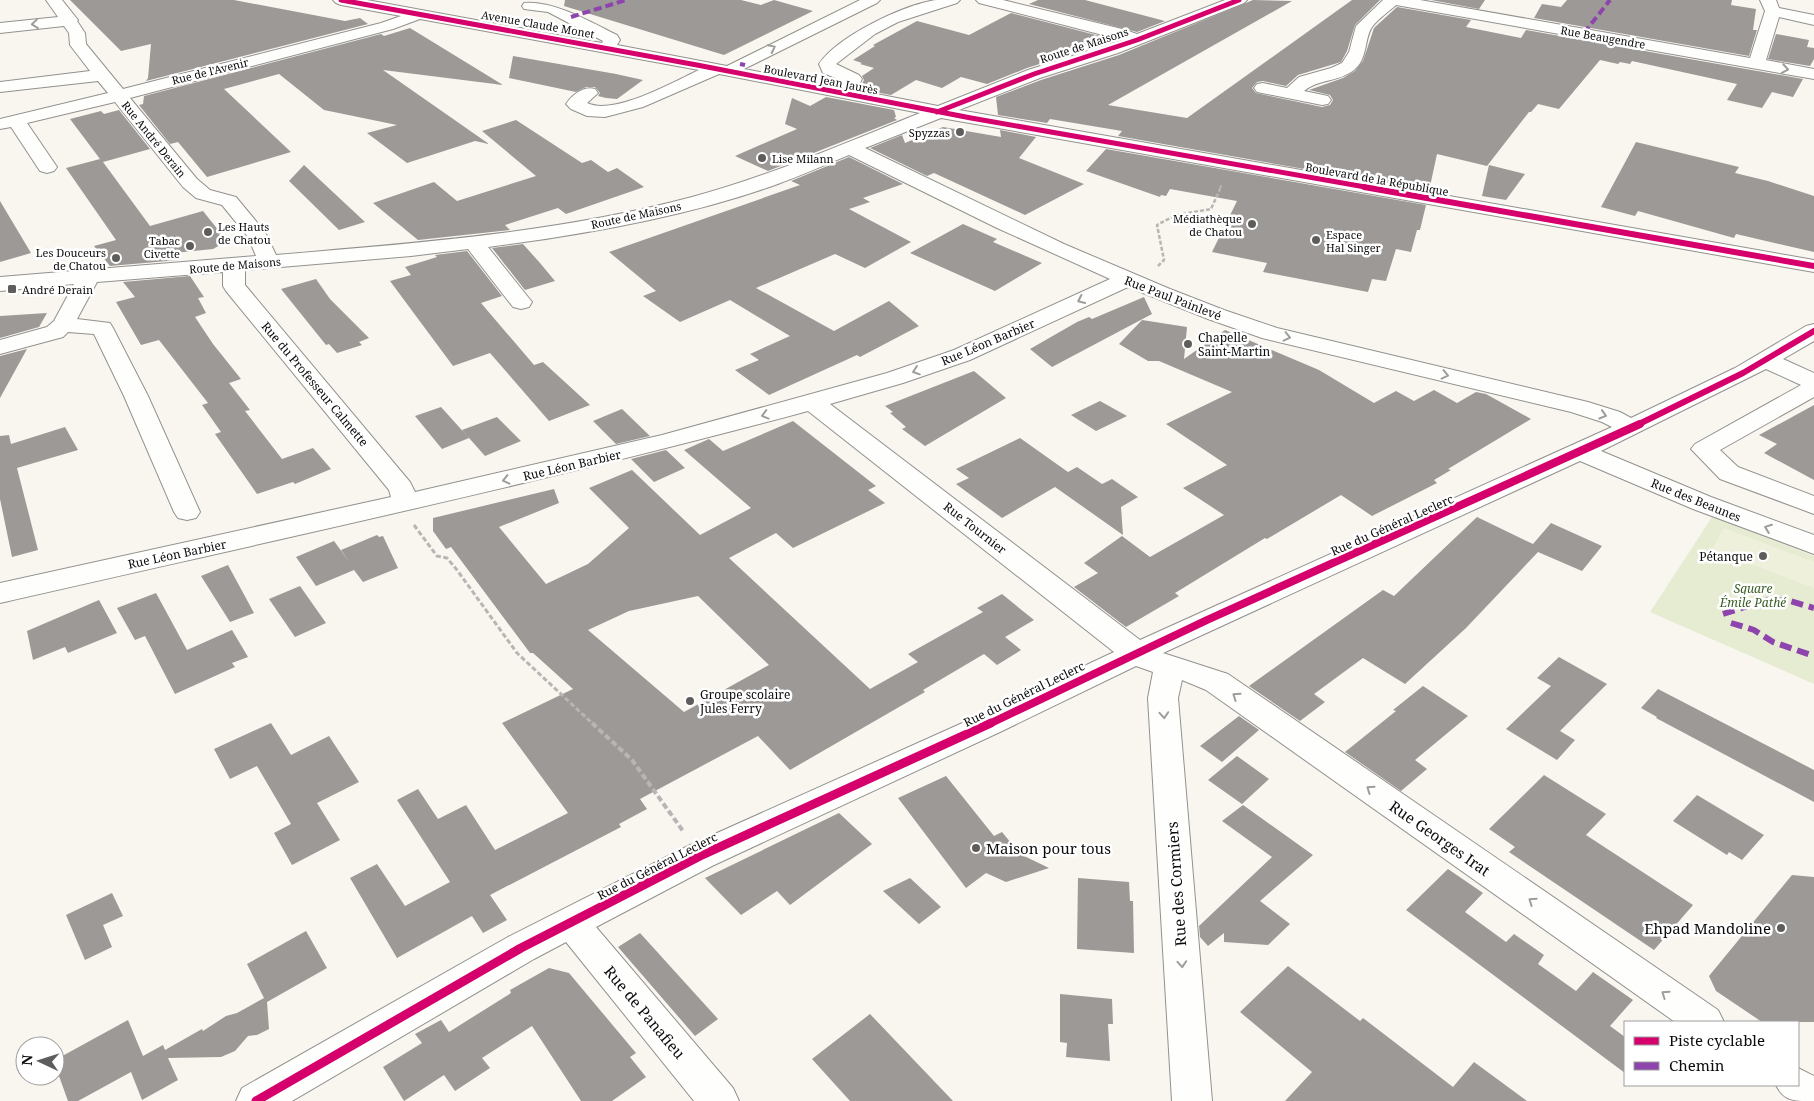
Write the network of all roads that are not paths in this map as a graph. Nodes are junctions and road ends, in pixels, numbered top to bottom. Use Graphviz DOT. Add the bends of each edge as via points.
graph roads {
  1 [pos="341,0"];
  2 [pos="872,0"];
  3 [pos="952,0"];
  4 [pos="984,0"];
  5 [pos="1239,0"];
  6 [pos="1392,0"];
  7 [pos="49,2"];
  8 [pos="530,3"];
  9 [pos="1770,6"];
  10 [pos="418,15"];
  11 [pos="70,20"];
  12 [pos="1814,20"];
  13 [pos="0,28"];
  14 [pos="501,36"];
  15 [pos="1137,40"];
  16 [pos="78,45"];
  17 [pos="607,48"];
  18 [pos="1756,64"];
  19 [pos="716,69"];
  20 [pos="642,72"];
  21 [pos="1814,74"];
  22 [pos="102,75"];
  23 [pos="661,75"];
  24 [pos="56,81"];
  25 [pos="689,81"];
  26 [pos="0,87"];
  27 [pos="1263,88"];
  28 [pos="589,93"];
  29 [pos="1291,93"];
  30 [pos="845,94"];
  31 [pos="118,95"];
  32 [pos="1322,100"];
  33 [pos="937,112"];
  34 [pos="5,116"];
  35 [pos="850,148"];
  36 [pos="47,167"];
  37 [pos="473,242"];
  38 [pos="269,262"];
  39 [pos="236,264"];
  40 [pos="1814,266"];
  41 [pos="89,277"];
  42 [pos="1134,283"];
  43 [pos="0,284"];
  44 [pos="521,302"];
  45 [pos="63,325"];
  46 [pos="1814,331"];
  47 [pos="0,347"];
  48 [pos="1766,360"];
  49 [pos="1814,382"];
  50 [pos="1814,387"];
  51 [pos="812,402"];
  52 [pos="1631,428"];
  53 [pos="1579,451"];
  54 [pos="406,502"];
  55 [pos="1814,506"];
  56 [pos="187,512"];
  57 [pos="1814,545"];
  58 [pos="0,593"];
  59 [pos="1154,660"];
  60 [pos="573,922"];
  61 [pos="1704,1021"];
  62 [pos="1796,1086"];
  63 [pos="1814,1098"];
  64 [pos="256,1101"];
  65 [pos="719,1101"];
  66 [pos="1192,1101"];
  1 -- 10 [label="street, Avenue Claude Monet"];
  19 -- 2 [label="street, one-way" via="740,64"];
  3 -- 30 [label="street" via="892,19 869,31 830,60 826,64 829,69 853,79"];
  4 -- 15 [label="street"];
  5 -- 15 [label="street, Route de Maisons"];
  6 -- 18 [label="street, Rue Beaugendre"];
  6 -- 29 [label="street" via="1364,26 1357,52 1349,66 1304,81"];
  7 -- 11 [label="street, Rue André Derain"];
  8 -- 14 [label="street" via="524,14"];
  8 -- 17 [label="street" via="551,8 611,38"];
  9 -- 12 [label="street"];
  9 -- 18 [label="street"];
  10 -- 14 [label="street, Avenue Claude Monet"];
  10 -- 31 [label="street, Rue de l'Avenir" via="388,26"];
  11 -- 13 [label="street, one-way"];
  11 -- 16 [label="street, Rue André Derain" via="77,33"];
  14 -- 17 [label="street, Avenue Claude Monet"];
  14 -- 20 [label="street"];
  15 -- 33 [label="street, Route de Maisons" via="1034,74"];
  16 -- 22 [label="street, Rue André Derain"];
  16 -- 24 [label="street"];
  17 -- 19 [label="street, Avenue Claude Monet"];
  18 -- 21 [label="street, Rue Beaugendre, one-way"];
  19 -- 25 [label="street"];
  19 -- 30 [label="street, Boulevard Jean Jaurès"];
  22 -- 24 [label="street"];
  22 -- 31 [label="street, Rue André Derain"];
  23 -- 25 [label="street"];
  24 -- 26 [label="street"];
  25 -- 28 [label="street" via="608,111 593,112 574,104"];
  27 -- 29 [label="street"];
  29 -- 32 [label="street"];
  30 -- 33 [label="street, Boulevard Jean Jaurès"];
  31 -- 34 [label="street, Rue de l'Avenir"];
  31 -- 38 [label="street, Rue André Derain" via="190,183 203,194 229,201 258,236"];
  33 -- 35 [label="street, Route de Maisons"];
  33 -- 40 [label="street, Boulevard de la République"];
  34 -- 36 [label="street"];
  35 -- 37 [label="street, Route de Maisons" via="767,181 696,202 607,222"];
  35 -- 42 [label="street, Rue Paul Painlevé"];
  37 -- 38 [label="street, Route de Maisons"];
  37 -- 44 [label="street"];
  38 -- 39 [label="street, Route de Maisons"];
  39 -- 41 [label="street, Route de Maisons"];
  39 -- 54 [label="street, Rue du Professeur Calmette" via="234,286 401,488"];
  41 -- 43 [label="street, Route de Maisons"];
  41 -- 45 [label="street"];
  42 -- 51 [label="street, Rue Léon Barbier, one-way" via="962,355"];
  42 -- 52 [label="street, Rue Paul Painlevé, one-way" via="1270,333 1579,407 1611,417"];
  45 -- 47 [label="street" via="55,332"];
  45 -- 56 [label="street" via="102,328"];
  46 -- 48 [label="street, Rue du Général Leclerc"];
  48 -- 49 [label="street"];
  48 -- 52 [label="street, Rue du Général Leclerc"];
  50 -- 55 [label="street" via="1704,449 1729,473"];
  51 -- 54 [label="street, Rue Léon Barbier, one-way" via="668,441"];
  51 -- 59 [label="street, Rue Tournier" via="1117,639"];
  52 -- 53 [label="street, Rue du Général Leclerc"];
  57 -- 53 [label="street, Rue des Beaunes, one-way" via="1702,503"];
  53 -- 59 [label="street, Rue du Général Leclerc" via="1207,620"];
  54 -- 58 [label="street, Rue Léon Barbier"];
  59 -- 60 [label="street, Rue du Général Leclerc" via="700,856"];
  61 -- 59 [label="street, Rue Georges Irat, one-way" via="1216,682"];
  59 -- 66 [label="street, Rue des Cormiers, one-way" via="1163,698"];
  60 -- 64 [label="street, Rue du Général Leclerc" via="521,948"];
  60 -- 65 [label="street, Rue de Panafieu"];
  62 -- 63 [label="street"];
}
